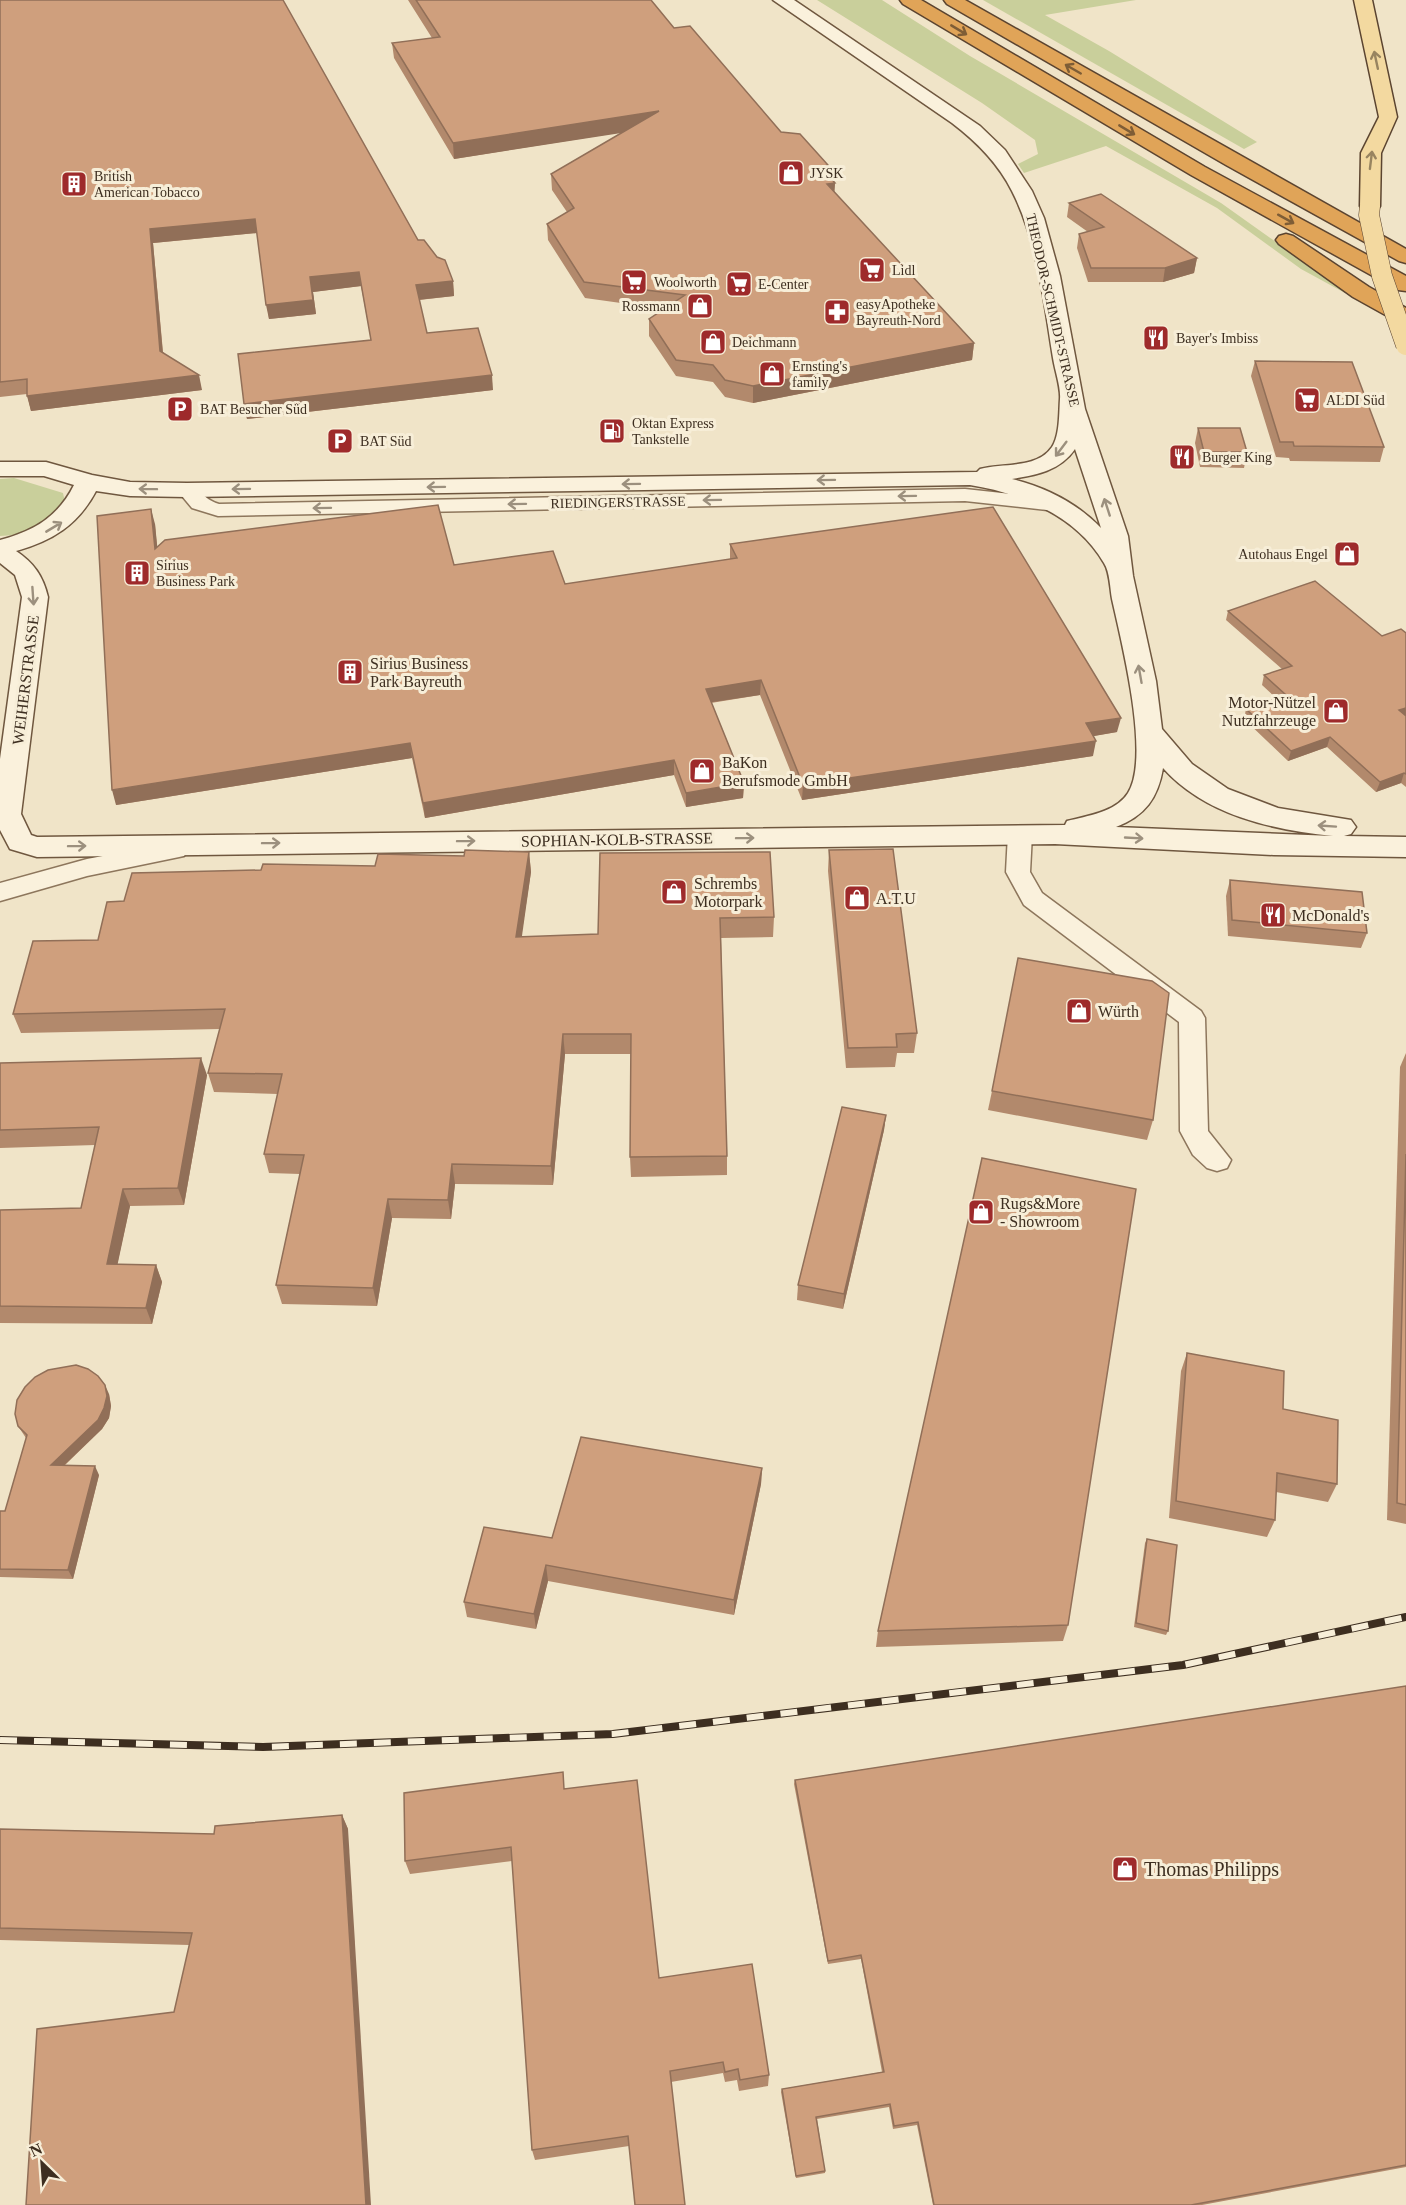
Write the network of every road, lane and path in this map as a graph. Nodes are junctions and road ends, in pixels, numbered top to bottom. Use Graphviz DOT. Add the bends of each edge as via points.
graph roads {
  1 [pos="782,0"];
  2 [pos="909,0"];
  3 [pos="953,0"];
  4 [pos="961,0"];
  5 [pos="1363,0"];
  6 [pos="976,14"];
  7 [pos="1198,171"];
  8 [pos="1406,257"];
  9 [pos="1406,285"];
  10 [pos="1406,317"];
  11 [pos="1406,345"];
  12 [pos="1070,393"];
  13 [pos="0,469"];
  14 [pos="947,477"];
  15 [pos="88,482"];
  16 [pos="187,490"];
  17 [pos="1056,505"];
  18 [pos="0,548"];
  19 [pos="0,552"];
  20 [pos="1118,564"];
  21 [pos="1150,732"];
  22 [pos="1406,824"];
  23 [pos="1020,834"];
  24 [pos="1055,834"];
  25 [pos="213,844"];
  26 [pos="1406,847"];
  27 [pos="0,892"];
  28 [pos="1218,1160"];
  1 -- 12 [label="main road, THEODOR-SCHMIDT-STRASSE" via="956,117 985,140 1008,166 1035,221"];
  2 -- 7 [label="highway, one-way"];
  3 -- 6 [label="highway"];
  4 -- 6 [label="highway"];
  11 -- 5 [label="main road, one-way, bridge" via="1382,276 1369,215 1371,153 1388,117"];
  8 -- 6 [label="highway, one-way"];
  7 -- 9 [label="highway, one-way"];
  7 -- 10 [label="highway" via="1227,200 1361,292"];
  12 -- 14 [label="main road, one-way" via="1068,438 1052,459 1017,472"];
  20 -- 12 [label="main road, THEODOR-SCHMIDT-STRASSE, one-way" via="1116,535"];
  13 -- 15 [label="main road, RIEDINGERSTRASSE" via="46,469"];
  14 -- 16 [label="main road, RIEDINGERSTRASSE, one-way"];
  14 -- 17 [label="main road, RIEDINGERSTRASSE" via="1013,486"];
  16 -- 15 [label="main road, RIEDINGERSTRASSE, one-way" via="129,489"];
  18 -- 15 [label="main road, one-way" via="61,523 70,515"];
  17 -- 16 [label="street, RIEDINGERSTRASSE, one-way" via="965,495 218,510 199,504"];
  17 -- 20 [label="main road, RIEDINGERSTRASSE" via="1100,539"];
  19 -- 25 [label="main road, WEIHERSTRASSE, one-way" via="31,577 35,597 7,814 20,842 37,847"];
  21 -- 20 [label="main road, THEODOR-SCHMIDT-STRASSE, one-way"];
  22 -- 21 [label="main road, one-way" via="1356,828 1306,824 1232,804 1181,770"];
  21 -- 24 [label="main road, THEODOR-SCHMIDT-STRASSE" via="1146,786 1134,805 1110,818"];
  23 -- 24 [label="main road, SOPHIAN-KOLB-STRASSE"];
  25 -- 23 [label="main road, SOPHIAN-KOLB-STRASSE, one-way"];
  23 -- 28 [label="street" via="1018,872 1033,899 1192,1018 1194,1131 1203,1147"];
  24 -- 26 [label="main road, one-way"];
  25 -- 27 [label="street" via="112,861"];
}
